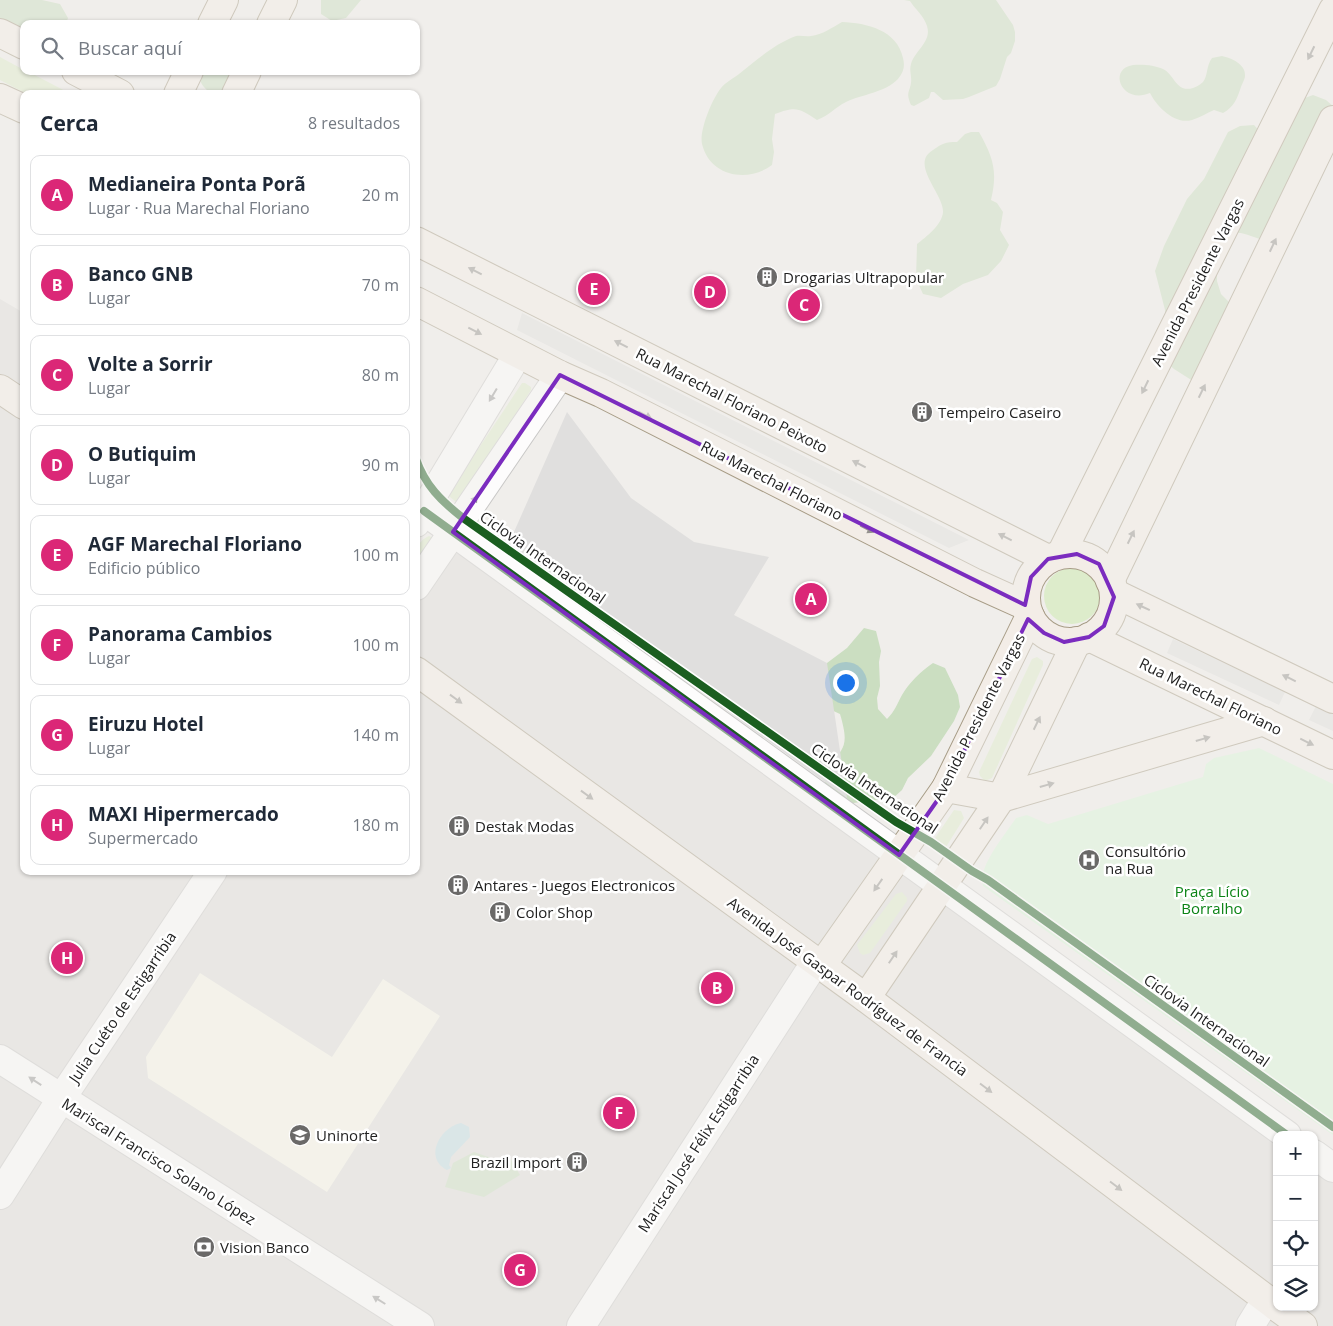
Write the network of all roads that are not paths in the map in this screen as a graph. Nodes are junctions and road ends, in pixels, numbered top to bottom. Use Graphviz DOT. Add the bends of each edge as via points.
graph roads {
  1 [pos="224,0"];
  2 [pos="283,0"];
  3 [pos="1333,10"];
  4 [pos="214,20"];
  5 [pos="273,20"];
  6 [pos="0,33"];
  7 [pos="20,43"];
  8 [pos="84,75"];
  9 [pos="187,75"];
  10 [pos="245,75"];
  11 [pos="112,90"];
  12 [pos="180,90"];
  13 [pos="238,90"];
  14 [pos="0,98"];
  15 [pos="20,108"];
  16 [pos="1333,120"];
  17 [pos="420,243"];
  18 [pos="420,303"];
  19 [pos="518,354"];
  20 [pos="560,376"];
  21 [pos="0,389"];
  22 [pos="20,402"];
  23 [pos="420,517"];
  24 [pos="453,532"];
  25 [pos="1055,557"];
  26 [pos="420,580"];
  27 [pos="1112,587"];
  28 [pos="1028,611"];
  29 [pos="1083,639"];
  30 [pos="420,674"];
  31 [pos="1333,699"];
  32 [pos="1264,721"];
  33 [pos="1333,755"];
  34 [pos="946,788"];
  35 [pos="1001,798"];
  36 [pos="899,854"];
  37 [pos="210,875"];
  38 [pos="942,886"];
  39 [pos="819,963"];
  40 [pos="866,998"];
  41 [pos="0,1059"];
  42 [pos="61,1099"];
  43 [pos="1281,1131"];
  44 [pos="1318,1157"];
  45 [pos="1333,1168"];
  46 [pos="0,1195"];
  47 [pos="1273,1305"];
  48 [pos="1282,1311"];
  49 [pos="420,1326"];
  50 [pos="581,1326"];
  51 [pos="1250,1326"];
  52 [pos="1303,1326"];
  1 -- 4 [label="main road"];
  2 -- 5 [label="main road"];
  3 -- 25 [label="main road, Avenida Presidente Vargas, one-way"];
  6 -- 7 [label="main road"];
  8 -- 11 [label="main road"];
  9 -- 12 [label="main road"];
  10 -- 13 [label="main road"];
  14 -- 15 [label="main road"];
  27 -- 16 [label="main road, one-way"];
  25 -- 17 [label="main road, Rua Marechal Floriano Peixoto, one-way"];
  18 -- 19 [label="main road, one-way"];
  19 -- 20 [label="main road, Rua Marechal Floriano"];
  19 -- 23 [label="street, one-way"];
  24 -- 20 [label="street, one-way"];
  20 -- 28 [label="main road, Rua Marechal Floriano, one-way" via="601,393"];
  21 -- 22 [label="main road"];
  23 -- 24 [label="street"];
  24 -- 26 [label="street"];
  24 -- 36 [label="street"];
  25 -- 27 [label="main road" via="1077,554 1092,560 1104,570"];
  25 -- 28 [label="main road" via="1037,568 1031,577 1027,586"];
  27 -- 29 [label="main road" via="1113,607 1104,626"];
  31 -- 27 [label="main road, one-way"];
  28 -- 29 [label="main road" via="1038,628 1050,637 1064,642"];
  28 -- 34 [label="main road, Avenida Presidente Vargas"];
  29 -- 32 [label="main road, Rua Marechal Floriano"];
  35 -- 29 [label="main road, one-way"];
  30 -- 39 [label="main road, Avenida José Gaspar Rodríguez de Francia, one-way"];
  32 -- 33 [label="main road, Rua Marechal Floriano, one-way"];
  35 -- 32 [label="main road, one-way"];
  34 -- 35 [label="main road"];
  34 -- 36 [label="main road, Avenida Presidente Vargas"];
  38 -- 35 [label="main road, one-way"];
  36 -- 38 [label="street"];
  36 -- 39 [label="main road, Avenida Presidente Vargas, one-way"];
  37 -- 42 [label="street, Julia Cuéto de Estigarribia"];
  40 -- 38 [label="main road, one-way"];
  38 -- 43 [label="street"];
  39 -- 40 [label="main road, Avenida José Gaspar Rodríguez de Francia"];
  39 -- 50 [label="street, Mariscal José Félix Estigarribia"];
  40 -- 47 [label="main road, Avenida José Gaspar Rodríguez de Francia, one-way"];
  42 -- 41 [label="street, Mariscal Francisco Solano López, one-way"];
  42 -- 46 [label="street, Julia Cuéto de Estigarribia"];
  49 -- 42 [label="street, Mariscal Francisco Solano López, one-way"];
  44 -- 45 [label="street"];
  47 -- 51 [label="street"];
  48 -- 52 [label="main road, Avenida José Gaspar Rodríguez de Francia"];
}
